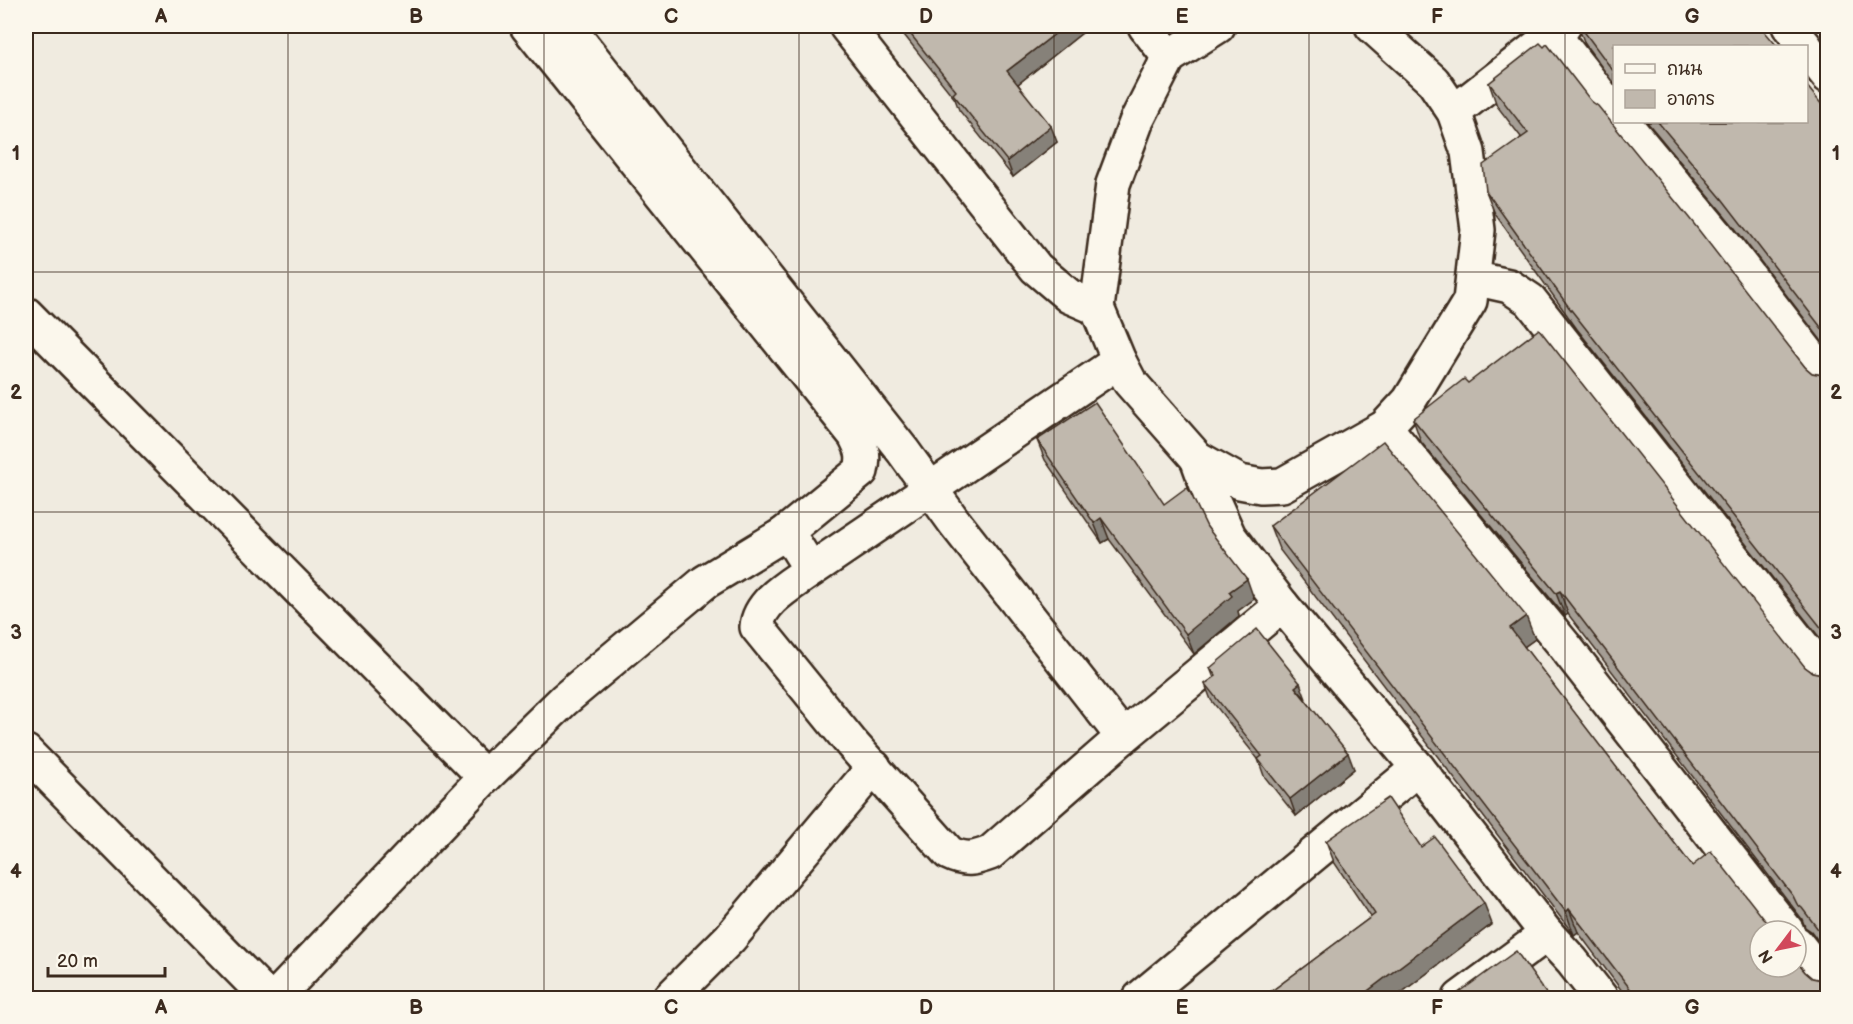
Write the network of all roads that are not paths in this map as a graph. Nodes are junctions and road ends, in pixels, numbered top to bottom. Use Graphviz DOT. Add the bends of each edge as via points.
graph roads {
  1 [pos="527,26"];
  2 [pos="567,26"];
  3 [pos="846,26"];
  4 [pos="1145,26"];
  5 [pos="1218,26"];
  6 [pos="1372,26"];
  7 [pos="1789,26"];
  8 [pos="1558,30"];
  9 [pos="1804,45"];
  10 [pos="1808,50"];
  11 [pos="1169,57"];
  12 [pos="1827,76"];
  13 [pos="1613,111"];
  14 [pos="1454,112"];
  15 [pos="1624,123"];
  16 [pos="1473,278"];
  17 [pos="1097,308"];
  18 [pos="26,314"];
  19 [pos="1119,362"];
  20 [pos="1827,379"];
  21 [pos="1385,427"];
  22 [pos="1197,458"];
  23 [pos="932,488"];
  24 [pos="784,534"];
  25 [pos="811,570"];
  26 [pos="1282,605"];
  27 [pos="1827,678"];
  28 [pos="1123,737"];
  29 [pos="26,752"];
  30 [pos="874,767"];
  31 [pos="1418,768"];
  32 [pos="485,777"];
  33 [pos="1778,919"];
  34 [pos="1547,934"];
  35 [pos="1808,959"];
  36 [pos="1827,984"];
  37 [pos="268,999"];
  38 [pos="275,999"];
  39 [pos="670,999"];
  40 [pos="1140,999"];
  41 [pos="1460,999"];
  42 [pos="1601,999"];
  1 -- 24 [label="street" via="855,435 864,458 861,471"];
  2 -- 23 [label="street"];
  3 -- 17 [label="street" via="1036,268 1069,296"];
  4 -- 11 [label="street"];
  5 -- 11 [label="street"];
  6 -- 14 [label="street" via="1433,81"];
  7 -- 9 [label="street"];
  8 -- 13 [label="street"];
  8 -- 14 [label="street"];
  10 -- 12 [label="street"];
  11 -- 17 [label="street" via="1137,120 1113,184"];
  14 -- 16 [label="street" via="1468,152 1478,230"];
  15 -- 20 [label="street" via="1717,235"];
  16 -- 21 [label="street" via="1470,301 1409,401"];
  16 -- 27 [label="street" via="1509,286 1530,300"];
  17 -- 19 [label="street"];
  18 -- 32 [label="street"];
  19 -- 22 [label="street" via="1131,382"];
  19 -- 23 [label="street"];
  21 -- 22 [label="street" via="1282,484 1240,482"];
  21 -- 33 [label="street" via="1564,645"];
  22 -- 26 [label="street" via="1229,536"];
  23 -- 25 [label="street"];
  23 -- 28 [label="street" via="955,523"];
  24 -- 25 [label="street"];
  24 -- 32 [label="street" via="705,582 564,700"];
  25 -- 30 [label="street" via="769,602 757,627"];
  26 -- 28 [label="street"];
  26 -- 31 [label="street"];
  28 -- 30 [label="street" via="990,853 972,860 950,854"];
  29 -- 37 [label="street"];
  30 -- 39 [label="street" via="730,938"];
  31 -- 34 [label="street"];
  31 -- 40 [label="street"];
  32 -- 38 [label="street"];
  34 -- 41 [label="street"];
  34 -- 42 [label="street"];
  35 -- 36 [label="street"];
}
